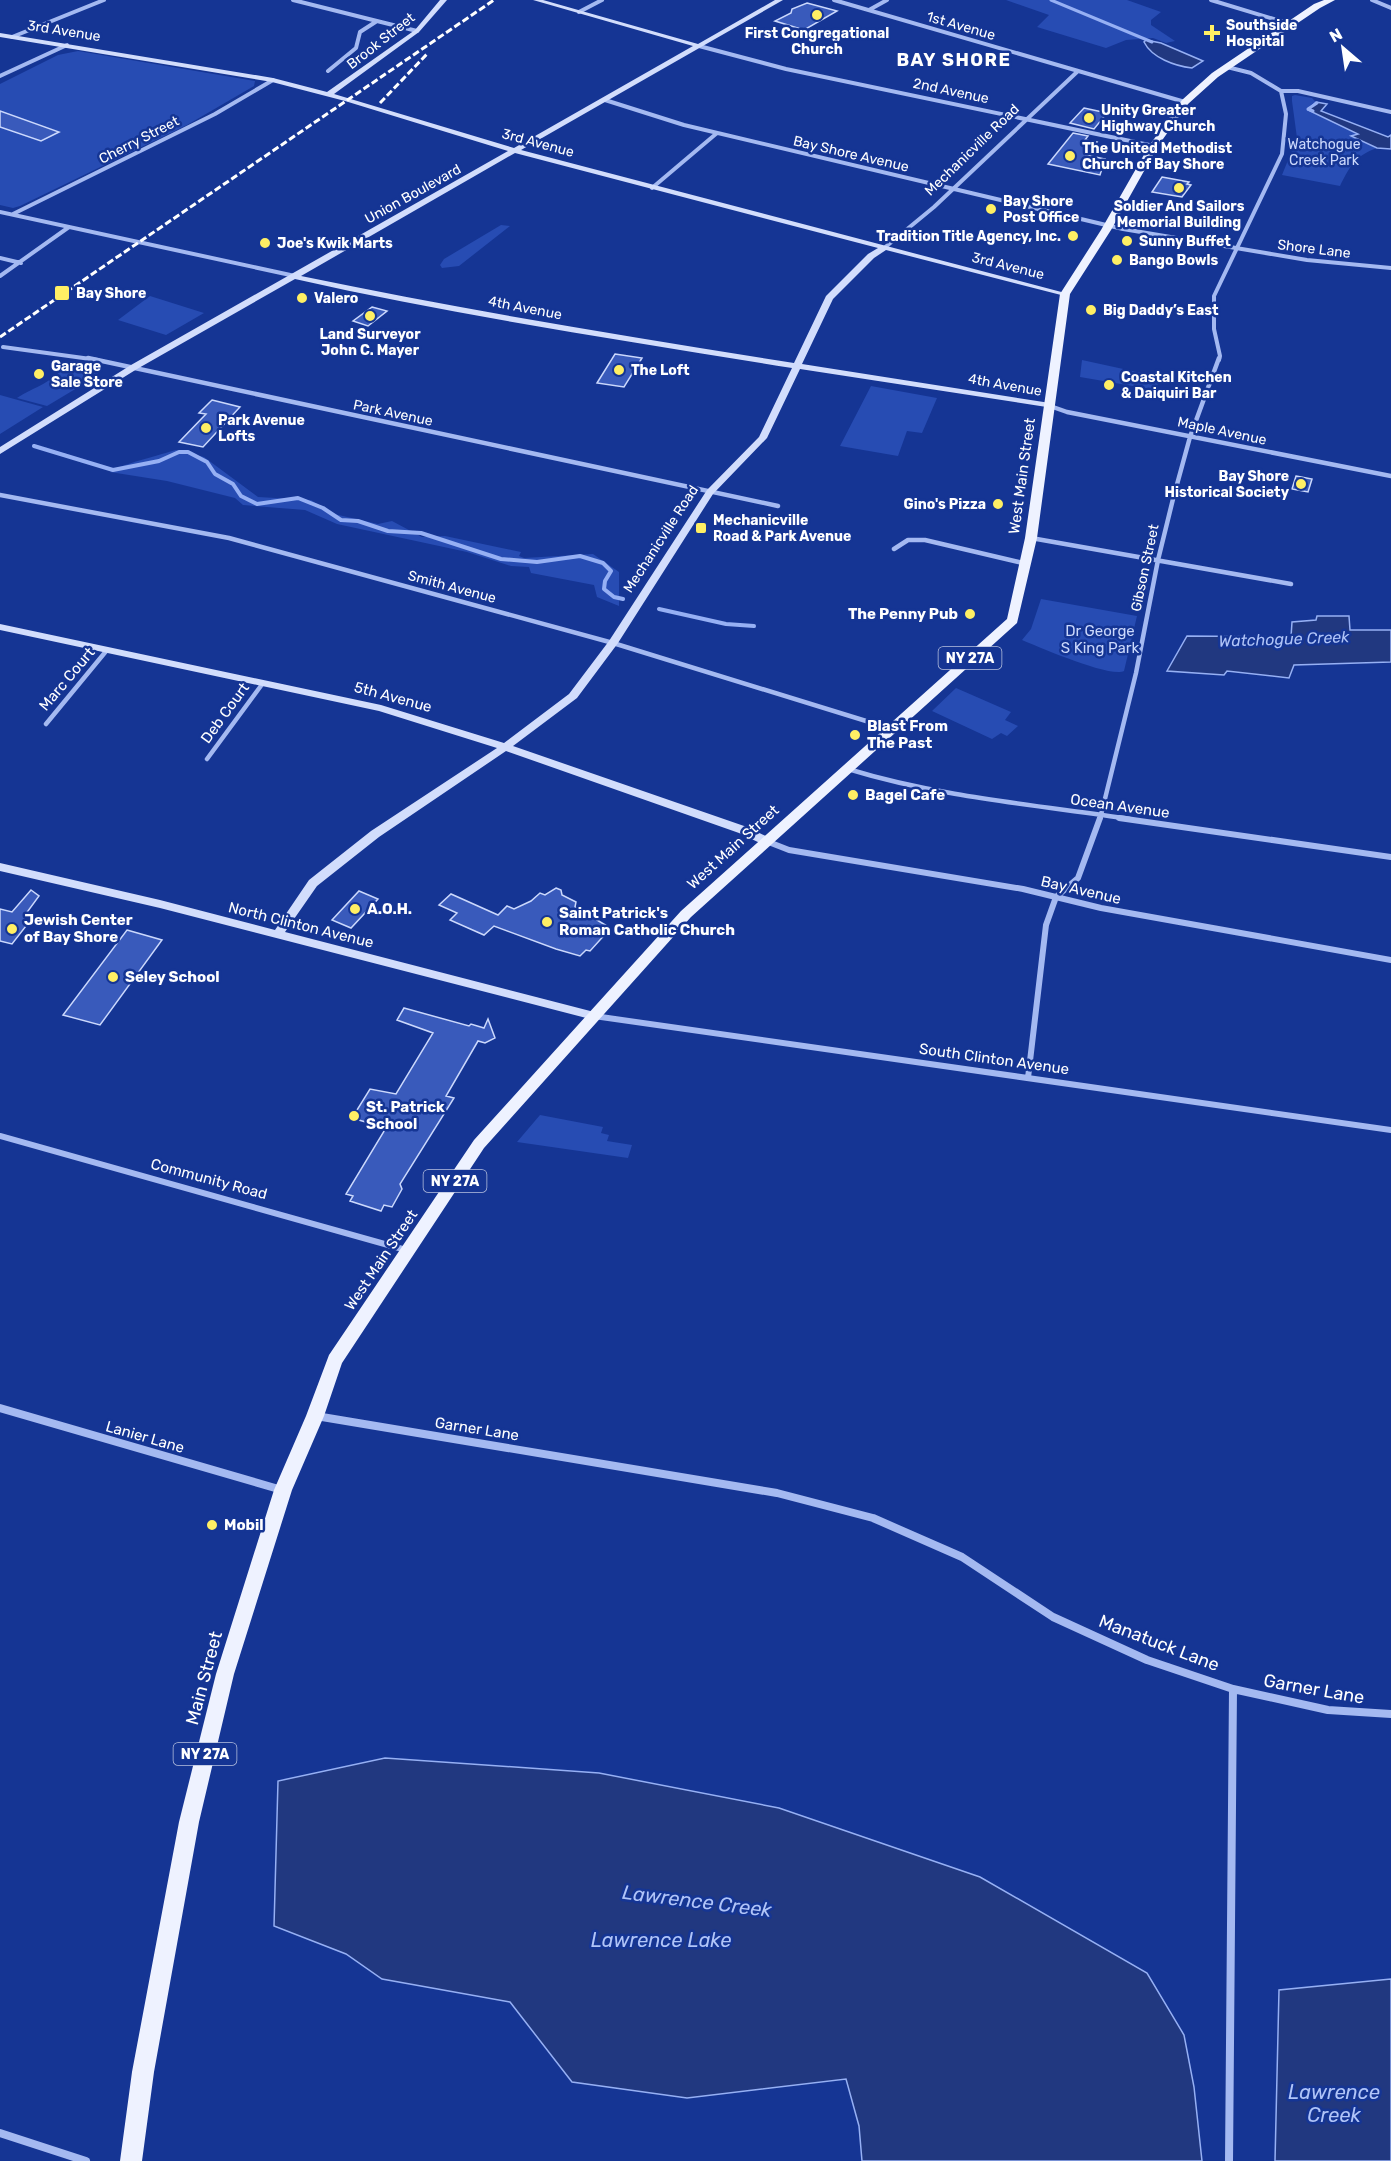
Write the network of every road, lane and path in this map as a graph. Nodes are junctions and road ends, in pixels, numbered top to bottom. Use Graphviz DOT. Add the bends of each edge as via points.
graph roads {
  1 [pos="104,0"];
  2 [pos="293,0"];
  3 [pos="444,0"];
  4 [pos="536,0"];
  5 [pos="602,0"];
  6 [pos="780,0"];
  7 [pos="834,0"];
  8 [pos="887,0"];
  9 [pos="1211,0"];
  10 [pos="1331,0"];
  11 [pos="1372,0"];
  12 [pos="1391,8"];
  13 [pos="869,10"];
  14 [pos="579,12"];
  15 [pos="377,21"];
  16 [pos="1290,24"];
  17 [pos="417,31"];
  18 [pos="0,35"];
  19 [pos="12,37"];
  20 [pos="68,45"];
  21 [pos="699,46"];
  22 [pos="1227,67"];
  23 [pos="328,71"];
  24 [pos="1078,71"];
  25 [pos="1,75"];
  26 [pos="273,80"];
  27 [pos="1281,91"];
  28 [pos="328,95"];
  29 [pos="605,100"];
  30 [pos="1185,102"];
  31 [pos="1391,112"];
  32 [pos="1024,119"];
  33 [pos="717,133"];
  34 [pos="1154,146"];
  35 [pos="516,151"];
  36 [pos="652,188"];
  37 [pos="954,189"];
  38 [pos="0,212"];
  39 [pos="13,215"];
  40 [pos="1109,225"];
  41 [pos="69,227"];
  42 [pos="883,249"];
  43 [pos="1235,249"];
  44 [pos="0,258"];
  45 [pos="21,263"];
  46 [pos="1391,268"];
  47 [pos="0,276"];
  48 [pos="296,277"];
  49 [pos="1065,294"];
  50 [pos="3,347"];
  51 [pos="798,366"];
  52 [pos="134,367"];
  53 [pos="1050,406"];
  54 [pos="1190,436"];
  55 [pos="0,452"];
  56 [pos="1391,476"];
  57 [pos="710,492"];
  58 [pos="0,495"];
  59 [pos="777,506"];
  60 [pos="1031,538"];
  61 [pos="894,549"];
  62 [pos="1158,560"];
  63 [pos="1027,564"];
  64 [pos="1291,584"];
  65 [pos="0,627"];
  66 [pos="613,643"];
  67 [pos="106,651"];
  68 [pos="262,683"];
  69 [pos="46,724"];
  70 [pos="892,729"];
  71 [pos="505,747"];
  72 [pos="207,759"];
  73 [pos="849,769"];
  74 [pos="1101,815"];
  75 [pos="766,841"];
  76 [pos="1391,856"];
  77 [pos="0,867"];
  78 [pos="1056,897"];
  79 [pos="277,935"];
  80 [pos="1391,960"];
  81 [pos="594,1016"];
  82 [pos="1028,1078"];
  83 [pos="1391,1130"];
  84 [pos="0,1137"];
  85 [pos="410,1251"];
  86 [pos="334,1360"];
  87 [pos="0,1408"];
  88 [pos="315,1416"];
  89 [pos="636,1470"];
  90 [pos="283,1490"];
  91 [pos="1233,1689"];
  92 [pos="1391,1714"];
  93 [pos="0,2133"];
  94 [pos="86,2161"];
  95 [pos="131,2161"];
  96 [pos="1229,2161"];
  1 -- 19 [label="street"];
  2 -- 15 [label="street"];
  3 -- 17 [label="main road, Brook Street"];
  4 -- 14 [label="main road, 2nd Avenue"];
  5 -- 14 [label="street"];
  6 -- 21 [label="main road, Union Boulevard"];
  7 -- 13 [label="street, 1st Avenue"];
  8 -- 13 [label="street"];
  9 -- 16 [label="street"];
  10 -- 16 [label="main road, NY 27A"];
  11 -- 12 [label="street"];
  13 -- 24 [label="street, 1st Avenue"];
  14 -- 21 [label="main road, 2nd Avenue"];
  15 -- 17 [label="street"];
  15 -- 23 [label="street" via="360,32 356,48"];
  16 -- 22 [label="main road, NY 27A"];
  17 -- 28 [label="main road, Brook Street"];
  18 -- 19 [label="main road, 3rd Avenue"];
  19 -- 20 [label="main road, 3rd Avenue"];
  20 -- 25 [label="street"];
  20 -- 26 [label="main road, 3rd Avenue"];
  21 -- 29 [label="main road, Union Boulevard"];
  21 -- 32 [label="street, 2nd Avenue" via="786,69"];
  22 -- 27 [label="street" via="1251,74"];
  22 -- 30 [label="main road, NY 27A"];
  24 -- 30 [label="street, 1st Avenue"];
  24 -- 32 [label="street, Mechanicville Road"];
  26 -- 28 [label="main road, 3rd Avenue"];
  26 -- 39 [label="street, Cherry Street" via="215,114"];
  27 -- 31 [label="street" via="1298,91"];
  27 -- 43 [label="street, Gibson Street" via="1285,98 1286,128 1282,154"];
  28 -- 35 [label="main road, 3rd Avenue"];
  29 -- 33 [label="street, Bay Shore Avenue"];
  29 -- 35 [label="main road, Union Boulevard"];
  30 -- 34 [label="main road, NY 27A"];
  32 -- 34 [label="street, 2nd Avenue"];
  32 -- 37 [label="street, Mechanicville Road"];
  33 -- 36 [label="street"];
  33 -- 37 [label="street, Bay Shore Avenue"];
  34 -- 40 [label="main road, NY 27A"];
  35 -- 36 [label="main road, 3rd Avenue"];
  35 -- 48 [label="main road, Union Boulevard"];
  36 -- 42 [label="main road, 3rd Avenue"];
  37 -- 40 [label="street, Bay Shore Avenue"];
  37 -- 42 [label="street, Mechanicville Road"];
  38 -- 39 [label="street, 4th Avenue"];
  39 -- 41 [label="street, 4th Avenue"];
  40 -- 43 [label="street, Bay Shore Avenue"];
  40 -- 49 [label="main road, NY 27A"];
  41 -- 45 [label="street"];
  41 -- 48 [label="street, 4th Avenue"];
  42 -- 49 [label="main road, 3rd Avenue"];
  42 -- 51 [label="main road, Mechanicville Road" via="829,298"];
  43 -- 46 [label="street, Shore Lane"];
  43 -- 54 [label="street, Gibson Street" via="1214,296 1214,329 1220,356"];
  44 -- 45 [label="street"];
  45 -- 47 [label="street"];
  48 -- 51 [label="main road, 4th Avenue" via="570,330"];
  48 -- 52 [label="main road, Union Boulevard"];
  49 -- 53 [label="main road, NY 27A"];
  50 -- 52 [label="street, Park Avenue"];
  51 -- 53 [label="main road, 4th Avenue"];
  51 -- 57 [label="main road, Mechanicville Road" via="763,438"];
  52 -- 55 [label="main road, Union Boulevard"];
  52 -- 57 [label="street, Park Avenue" via="184,381"];
  53 -- 54 [label="street, Maple Avenue"];
  53 -- 60 [label="main road, West Main Street / NY 27A"];
  54 -- 56 [label="street, Maple Avenue"];
  54 -- 62 [label="street, Gibson Street"];
  57 -- 59 [label="street, Park Avenue"];
  57 -- 66 [label="main road, Mechanicville Road"];
  58 -- 66 [label="street, Smith Avenue" via="229,538"];
  60 -- 62 [label="street"];
  60 -- 63 [label="main road, West Main Street / NY 27A"];
  61 -- 63 [label="street" via="911,539 925,540"];
  62 -- 64 [label="street"];
  62 -- 74 [label="street, Gibson Street"];
  63 -- 70 [label="main road, West Main Street / NY 27A" via="1013,620"];
  65 -- 67 [label="main road, 5th Avenue"];
  66 -- 70 [label="street, Smith Avenue"];
  66 -- 71 [label="main road, Mechanicville Road" via="573,696"];
  67 -- 68 [label="main road, 5th Avenue"];
  67 -- 69 [label="street, Marc Court"];
  68 -- 71 [label="main road, 5th Avenue" via="381,708"];
  68 -- 72 [label="street, Deb Court"];
  70 -- 73 [label="main road, West Main Street / NY 27A"];
  71 -- 75 [label="main road, 5th Avenue"];
  71 -- 79 [label="main road, Mechanicville Road" via="375,834 313,883"];
  73 -- 74 [label="street, Ocean Avenue" via="950,793"];
  73 -- 75 [label="main road, West Main Street / NY 27A"];
  74 -- 76 [label="street, Ocean Avenue"];
  74 -- 78 [label="street, Gibson Street" via="1078,878"];
  75 -- 78 [label="street, Bay Avenue" via="789,850"];
  75 -- 81 [label="main road, West Main Street / NY 27A" via="686,914"];
  77 -- 79 [label="main road, North Clinton Avenue"];
  78 -- 80 [label="street, Bay Avenue"];
  78 -- 82 [label="street, Gibson Street" via="1046,925"];
  79 -- 81 [label="main road, North Clinton Avenue"];
  81 -- 82 [label="street, South Clinton Avenue"];
  81 -- 85 [label="main road, West Main Street / NY 27A" via="479,1144"];
  82 -- 83 [label="street, South Clinton Avenue"];
  84 -- 85 [label="street, Community Road"];
  85 -- 86 [label="main road, West Main Street / NY 27A"];
  86 -- 88 [label="main road, Main Street / NY 27A"];
  87 -- 90 [label="street, Lanier Lane"];
  88 -- 89 [label="street, Garner Lane"];
  88 -- 90 [label="main road, Main Street / NY 27A"];
  89 -- 91 [label="street, Manatuck Lane" via="788,1495 873,1518 962,1557 1053,1617 1147,1660"];
  90 -- 95 [label="main road, Main Street / NY 27A" via="225,1674 189,1822 143,2072"];
  91 -- 92 [label="street, Garner Lane" via="1328,1710"];
  91 -- 96 [label="street, Manatuck Lane"];
  93 -- 94 [label="street"];
}
